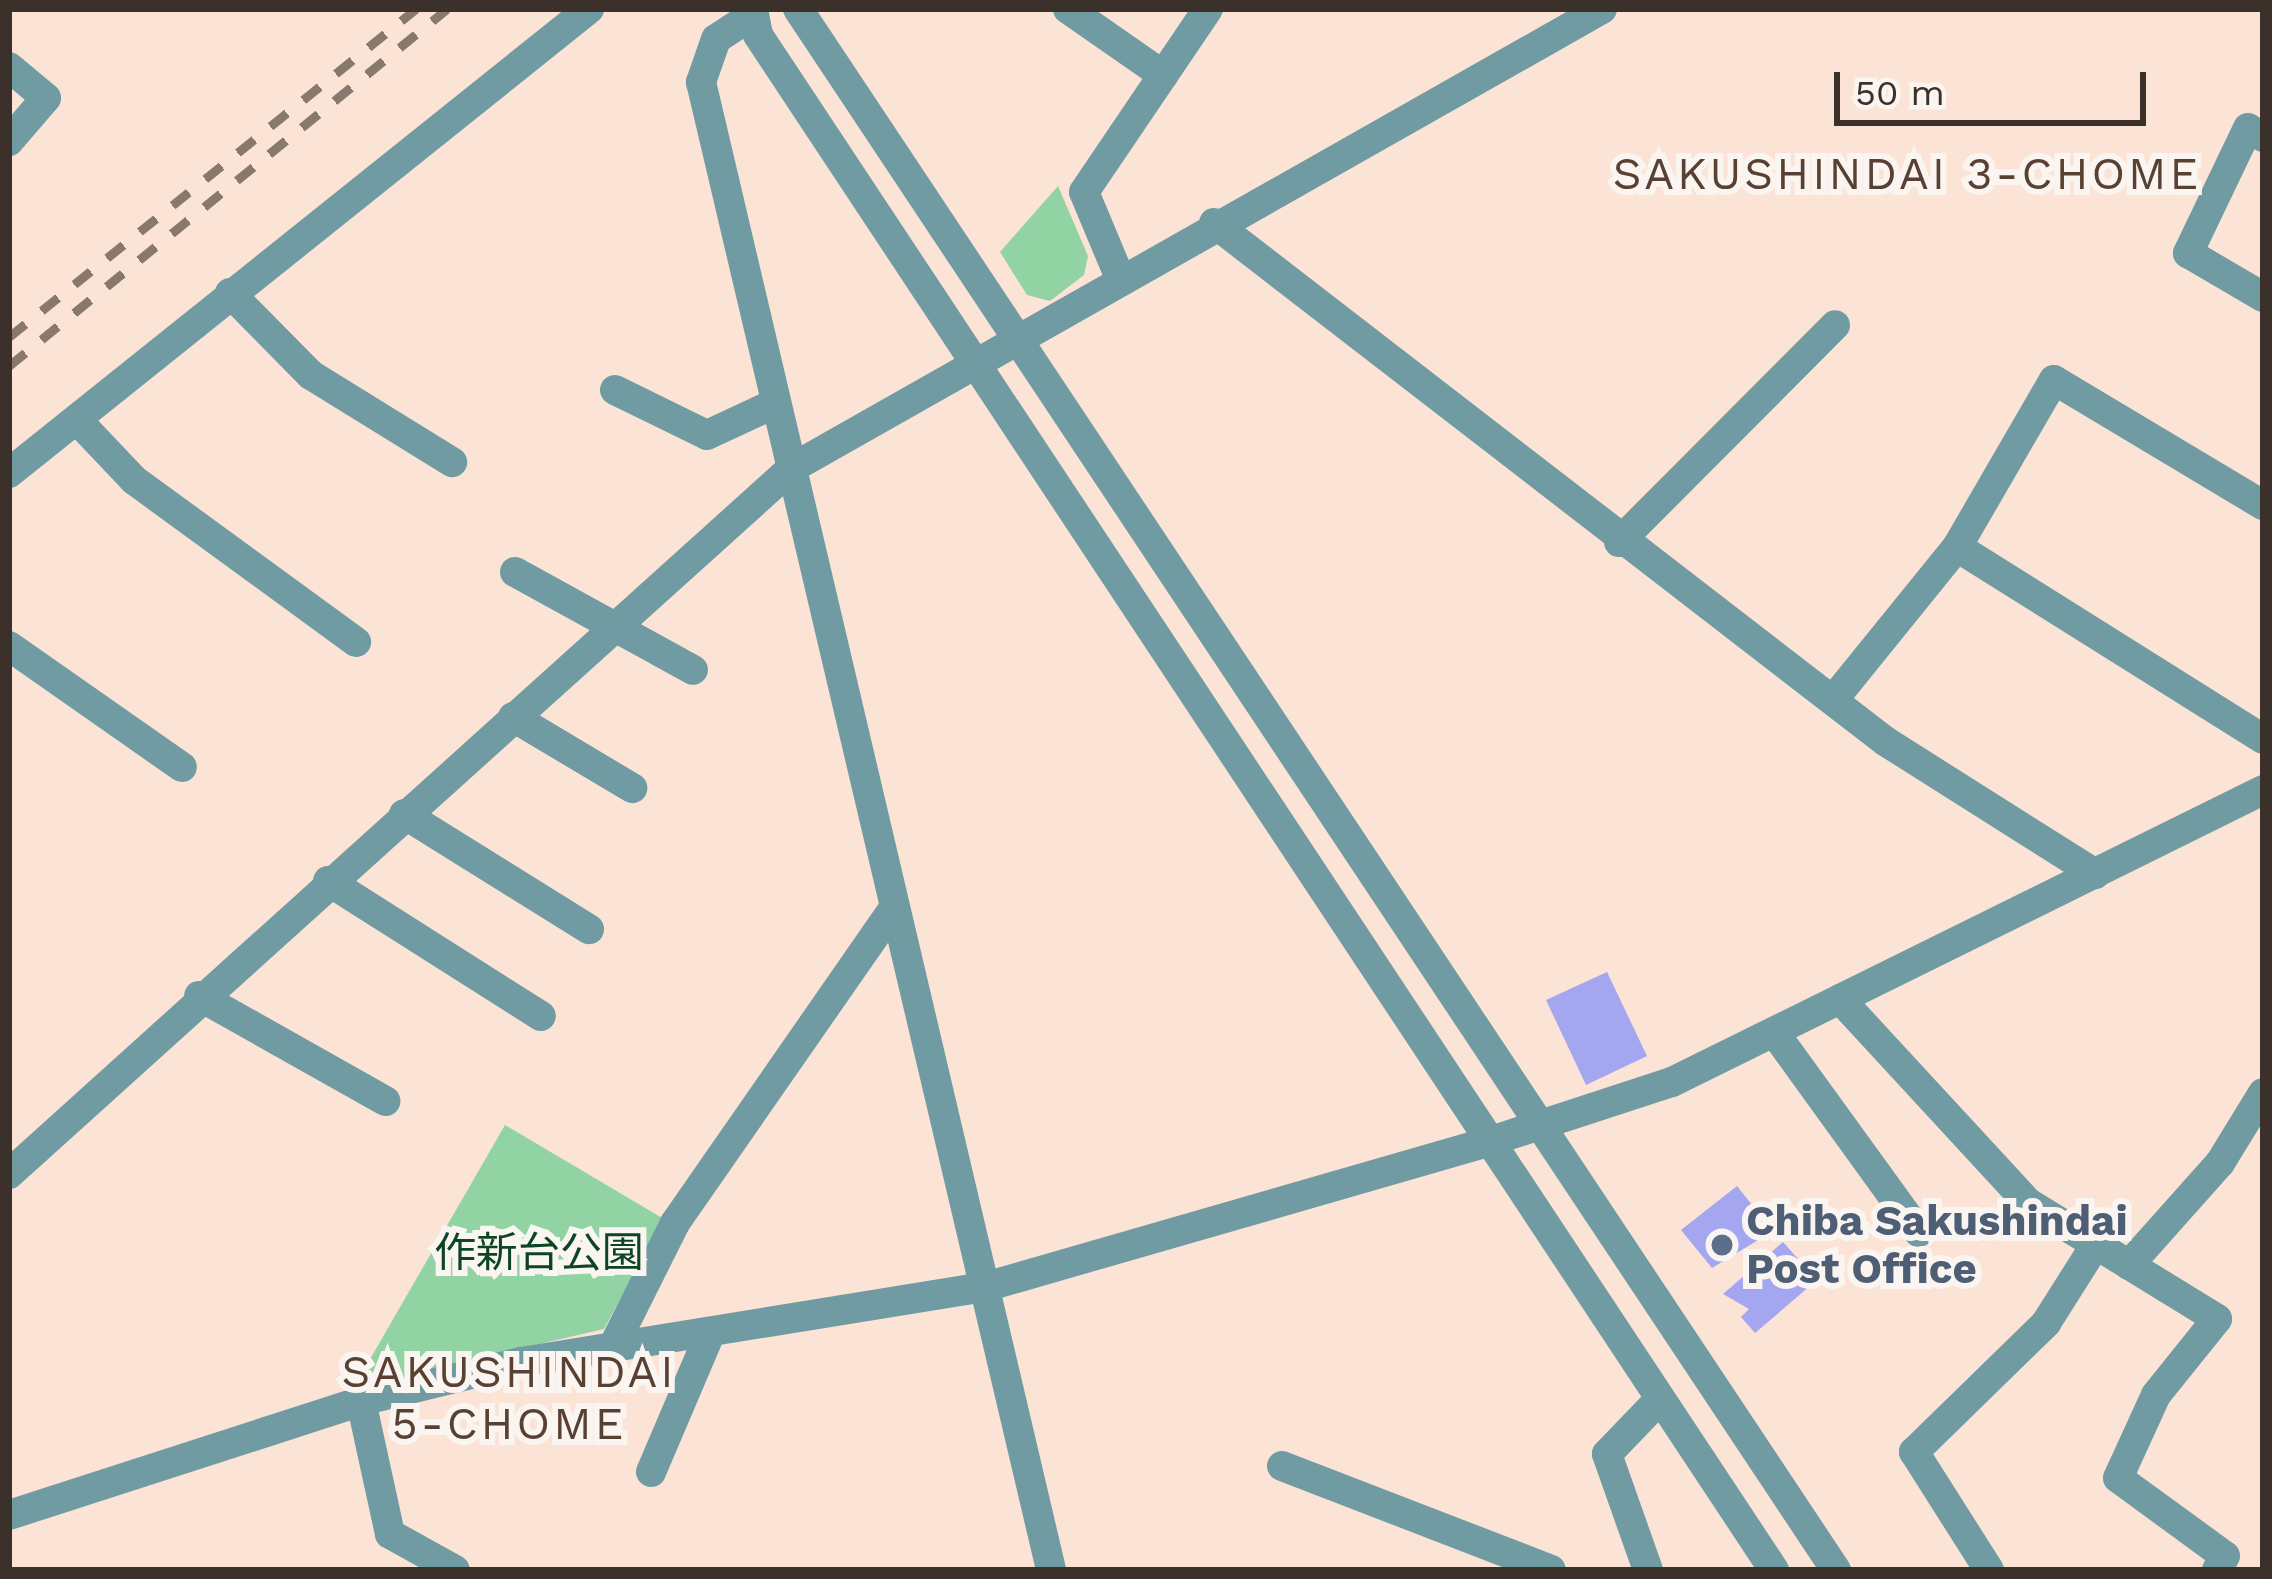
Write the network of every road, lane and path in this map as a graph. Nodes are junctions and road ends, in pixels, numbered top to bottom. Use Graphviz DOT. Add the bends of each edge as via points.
graph roads {
  1 [pos="589,9"];
  2 [pos="798,9"];
  3 [pos="1067,9"];
  4 [pos="1208,9"];
  5 [pos="1603,9"];
  6 [pos="753,12"];
  7 [pos="9,67"];
  8 [pos="1163,75"];
  9 [pos="2263,137"];
  10 [pos="9,141"];
  11 [pos="1214,223"];
  12 [pos="1120,278"];
  13 [pos="230,292"];
  14 [pos="2263,296"];
  15 [pos="1835,325"];
  16 [pos="1019,337"];
  17 [pos="973,363"];
  18 [pos="615,390"];
  19 [pos="776,403"];
  20 [pos="79,422"];
  21 [pos="452,462"];
  22 [pos="792,468"];
  23 [pos="9,473"];
  24 [pos="2263,505"];
  25 [pos="1618,542"];
  26 [pos="1957,547"];
  27 [pos="515,572"];
  28 [pos="616,626"];
  29 [pos="356,642"];
  30 [pos="9,646"];
  31 [pos="693,670"];
  32 [pos="1833,700"];
  33 [pos="513,716"];
  34 [pos="2263,739"];
  35 [pos="182,767"];
  36 [pos="632,788"];
  37 [pos="2263,790"];
  38 [pos="404,814"];
  39 [pos="2095,874"];
  40 [pos="328,881"];
  41 [pos="895,907"];
  42 [pos="589,929"];
  43 [pos="200,996"];
  44 [pos="1840,999"];
  45 [pos="541,1016"];
  46 [pos="1774,1032"];
  47 [pos="2263,1094"];
  48 [pos="386,1101"];
  49 [pos="1541,1124"];
  50 [pos="1488,1142"];
  51 [pos="9,1174"];
  52 [pos="1919,1232"];
  53 [pos="2096,1244"];
  54 [pos="2129,1265"];
  55 [pos="985,1287"];
  56 [pos="709,1336"];
  57 [pos="614,1347"];
  58 [pos="1660,1399"];
  59 [pos="361,1401"];
  60 [pos="1282,1466"];
  61 [pos="651,1472"];
  62 [pos="9,1515"];
  63 [pos="455,1570"];
  64 [pos="1051,1570"];
  65 [pos="1551,1570"];
  66 [pos="1648,1570"];
  67 [pos="1774,1570"];
  68 [pos="1836,1570"];
  69 [pos="1989,1570"];
  70 [pos="2217,1570"];
  1 -- 13 [label="street"];
  2 -- 16 [label="street"];
  3 -- 8 [label="street"];
  4 -- 8 [label="street"];
  5 -- 11 [label="street" via="1504,74"];
  6 -- 17 [label="street"];
  6 -- 19 [label="street" via="716,39 701,82"];
  7 -- 10 [label="street" via="46,98"];
  8 -- 12 [label="street" via="1084,192"];
  9 -- 14 [label="street" via="2248,128 2188,253"];
  11 -- 12 [label="street"];
  11 -- 25 [label="street"];
  12 -- 16 [label="street"];
  13 -- 20 [label="street"];
  13 -- 21 [label="street" via="311,375"];
  15 -- 25 [label="street"];
  16 -- 17 [label="street"];
  16 -- 49 [label="street"];
  17 -- 22 [label="street"];
  17 -- 50 [label="street"];
  18 -- 19 [label="street" via="707,435"];
  19 -- 22 [label="street"];
  20 -- 23 [label="street"];
  20 -- 29 [label="street" via="134,480"];
  22 -- 28 [label="street"];
  22 -- 41 [label="street"];
  24 -- 26 [label="street" via="2054,380"];
  25 -- 32 [label="street"];
  26 -- 32 [label="street"];
  26 -- 34 [label="street"];
  27 -- 28 [label="street"];
  28 -- 31 [label="street"];
  28 -- 33 [label="street"];
  30 -- 35 [label="street"];
  32 -- 39 [label="street"];
  33 -- 36 [label="street"];
  33 -- 38 [label="street"];
  37 -- 39 [label="street"];
  38 -- 40 [label="street"];
  38 -- 42 [label="street"];
  39 -- 44 [label="street"];
  40 -- 43 [label="street"];
  40 -- 45 [label="street"];
  41 -- 55 [label="street"];
  41 -- 57 [label="street" via="675,1223"];
  43 -- 48 [label="street"];
  43 -- 51 [label="street"];
  44 -- 46 [label="street"];
  44 -- 53 [label="street" via="2026,1202"];
  46 -- 49 [label="street" via="1672,1082"];
  46 -- 52 [label="street"];
  47 -- 54 [label="street" via="2220,1163"];
  49 -- 50 [label="street"];
  49 -- 68 [label="street"];
  50 -- 55 [label="street"];
  50 -- 58 [label="street"];
  53 -- 54 [label="street"];
  53 -- 69 [label="street" via="2045,1323 1914,1452"];
  54 -- 70 [label="street" via="2217,1319 2156,1395 2118,1478 2225,1556"];
  55 -- 56 [label="street"];
  55 -- 64 [label="street"];
  56 -- 57 [label="street"];
  56 -- 61 [label="street"];
  57 -- 59 [label="street"];
  58 -- 66 [label="street" via="1617,1431 1607,1454"];
  58 -- 67 [label="street"];
  59 -- 62 [label="street"];
  59 -- 63 [label="street" via="390,1534"];
  60 -- 65 [label="street"];
}
